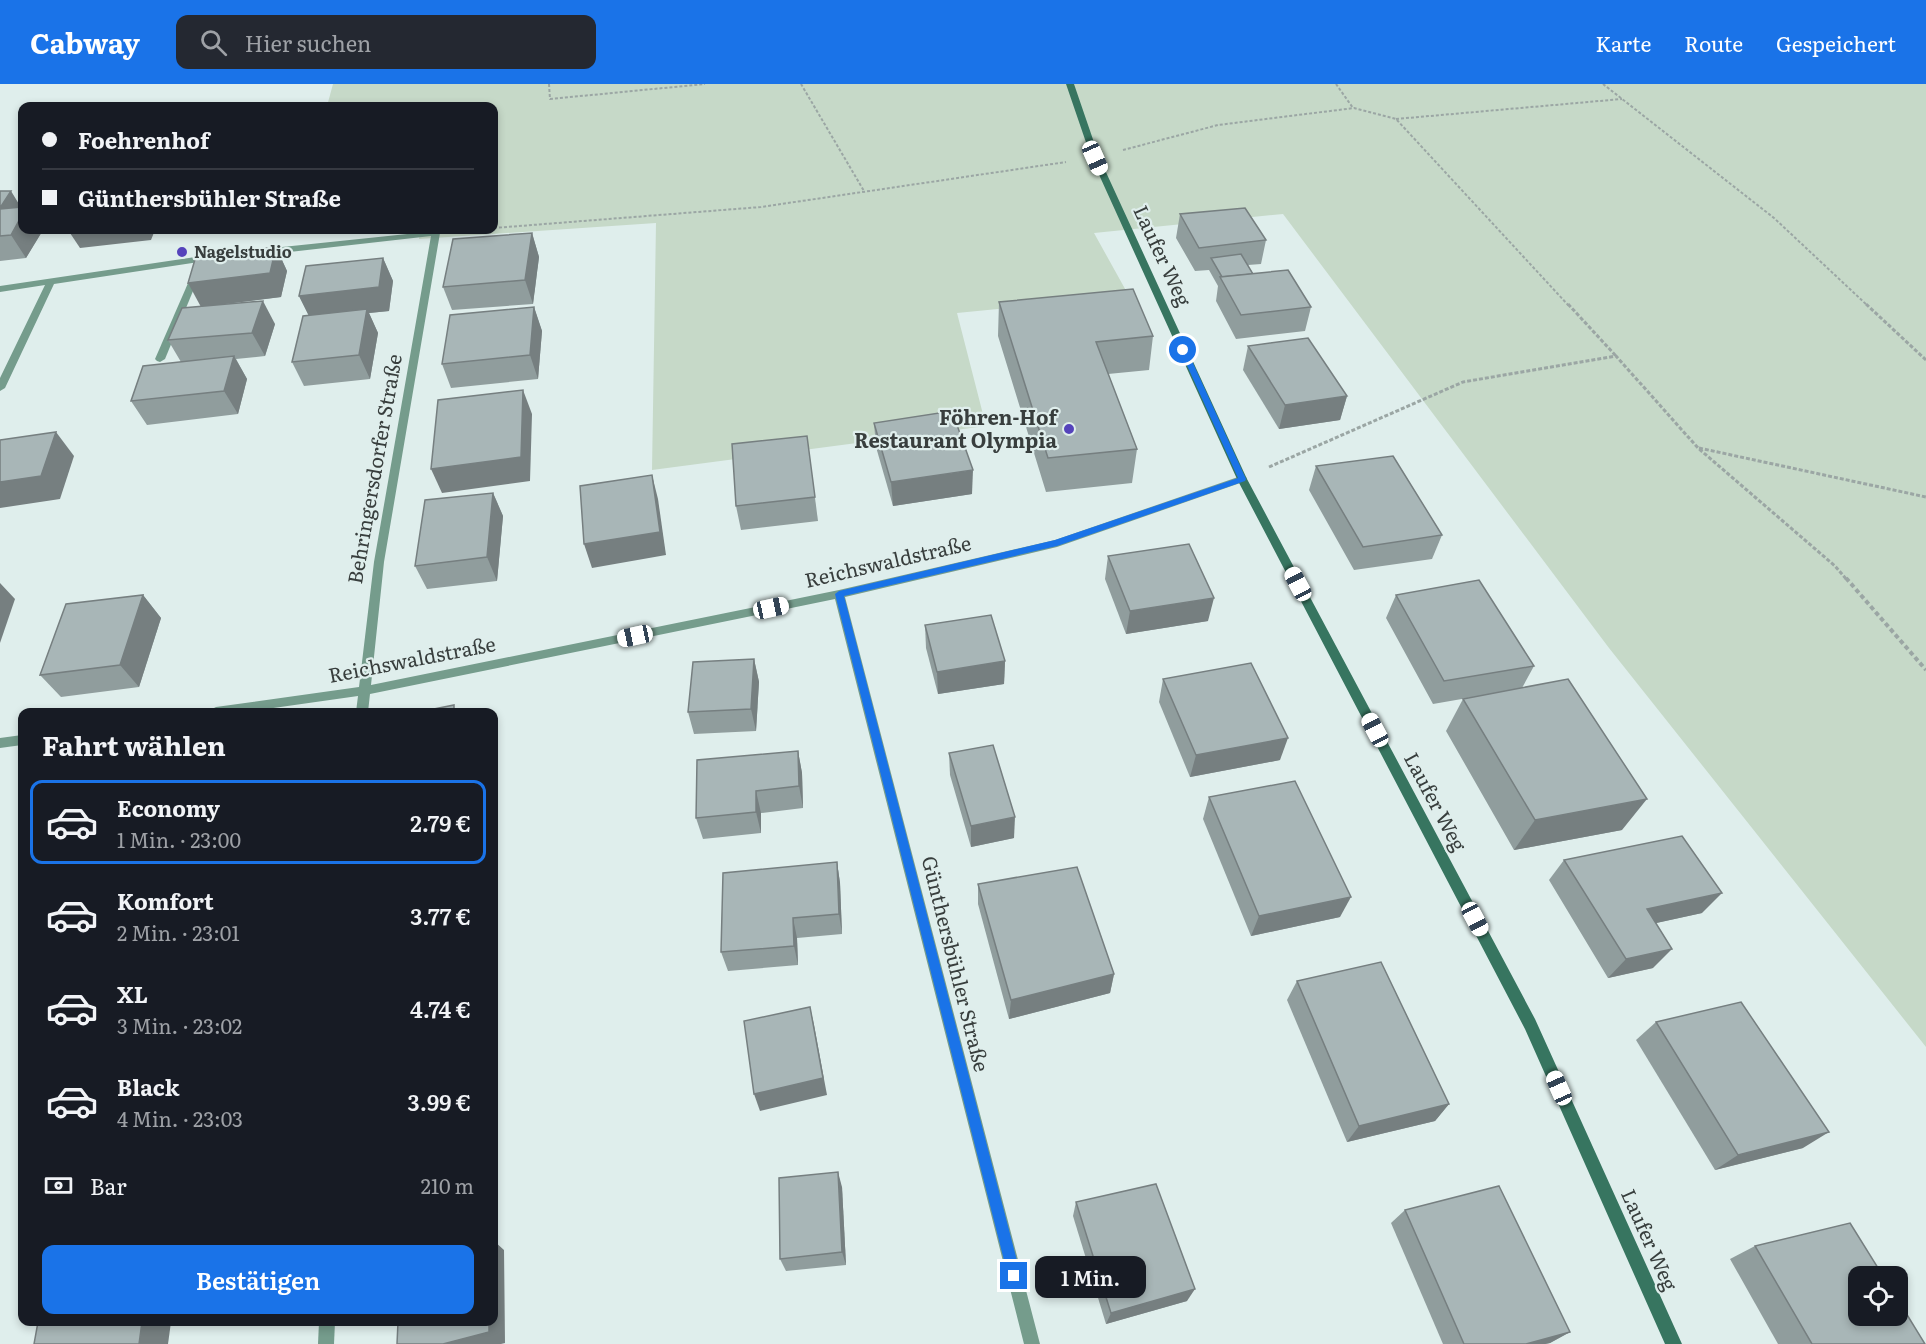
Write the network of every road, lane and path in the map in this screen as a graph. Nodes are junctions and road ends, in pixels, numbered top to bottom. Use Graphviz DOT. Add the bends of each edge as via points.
graph roads {
  1 [pos="549,84"];
  2 [pos="705,84"];
  3 [pos="801,84"];
  4 [pos="1070,84"];
  5 [pos="1336,84"];
  6 [pos="1603,84"];
  7 [pos="1623,99"];
  8 [pos="1354,108"];
  9 [pos="1396,119"];
  10 [pos="1095,158"];
  11 [pos="864,191"];
  12 [pos="498,228"];
  13 [pos="427,234"];
  14 [pos="436,234"];
  15 [pos="249,254"];
  16 [pos="214,257"];
  17 [pos="202,259"];
  18 [pos="51,280"];
  19 [pos="0,289"];
  20 [pos="1616,356"];
  21 [pos="160,359"];
  22 [pos="1926,360"];
  23 [pos="0,388"];
  24 [pos="1698,448"];
  25 [pos="1242,479"];
  26 [pos="1926,497"];
  27 [pos="839,594"];
  28 [pos="1926,670"];
  29 [pos="363,691"];
  30 [pos="244,708"];
  31 [pos="362,708"];
  32 [pos="18,741"];
  33 [pos="0,743"];
  34 [pos="327,1326"];
  35 [pos="326,1344"];
  36 [pos="1032,1344"];
  37 [pos="1674,1344"];
  1 -- 2 [label="path" via="550,99"];
  3 -- 11 [label="path"];
  4 -- 10 [label="street, Laufer Weg"];
  5 -- 8 [label="path"];
  6 -- 7 [label="path"];
  7 -- 9 [label="path"];
  7 -- 22 [label="path" via="1774,219"];
  8 -- 9 [label="path"];
  8 -- 10 [label="path" via="1218,125"];
  9 -- 20 [label="path"];
  10 -- 11 [label="path"];
  10 -- 25 [label="street, Laufer Weg"];
  11 -- 12 [label="path" via="761,207"];
  13 -- 15 [label="street, Behringersdorfer Straße"];
  14 -- 29 [label="street, Behringersdorfer Straße" via="379,562"];
  16 -- 17 [label="street"];
  17 -- 18 [label="street"];
  17 -- 21 [label="street"];
  18 -- 19 [label="street"];
  18 -- 23 [label="street"];
  20 -- 24 [label="path"];
  20 -- 25 [label="path" via="1463,382"];
  24 -- 26 [label="path"];
  24 -- 28 [label="path" via="1835,566"];
  25 -- 27 [label="street, Reichswaldstraße" via="1057,543"];
  25 -- 37 [label="street, Laufer Weg" via="1530,1024"];
  27 -- 29 [label="street, Reichswaldstraße"];
  27 -- 36 [label="street, Günthersbühler Straße"];
  29 -- 30 [label="street, Reichswaldstraße"];
  29 -- 31 [label="street, Behringersdorfer Straße"];
  32 -- 33 [label="street"];
  34 -- 35 [label="street"];
}
